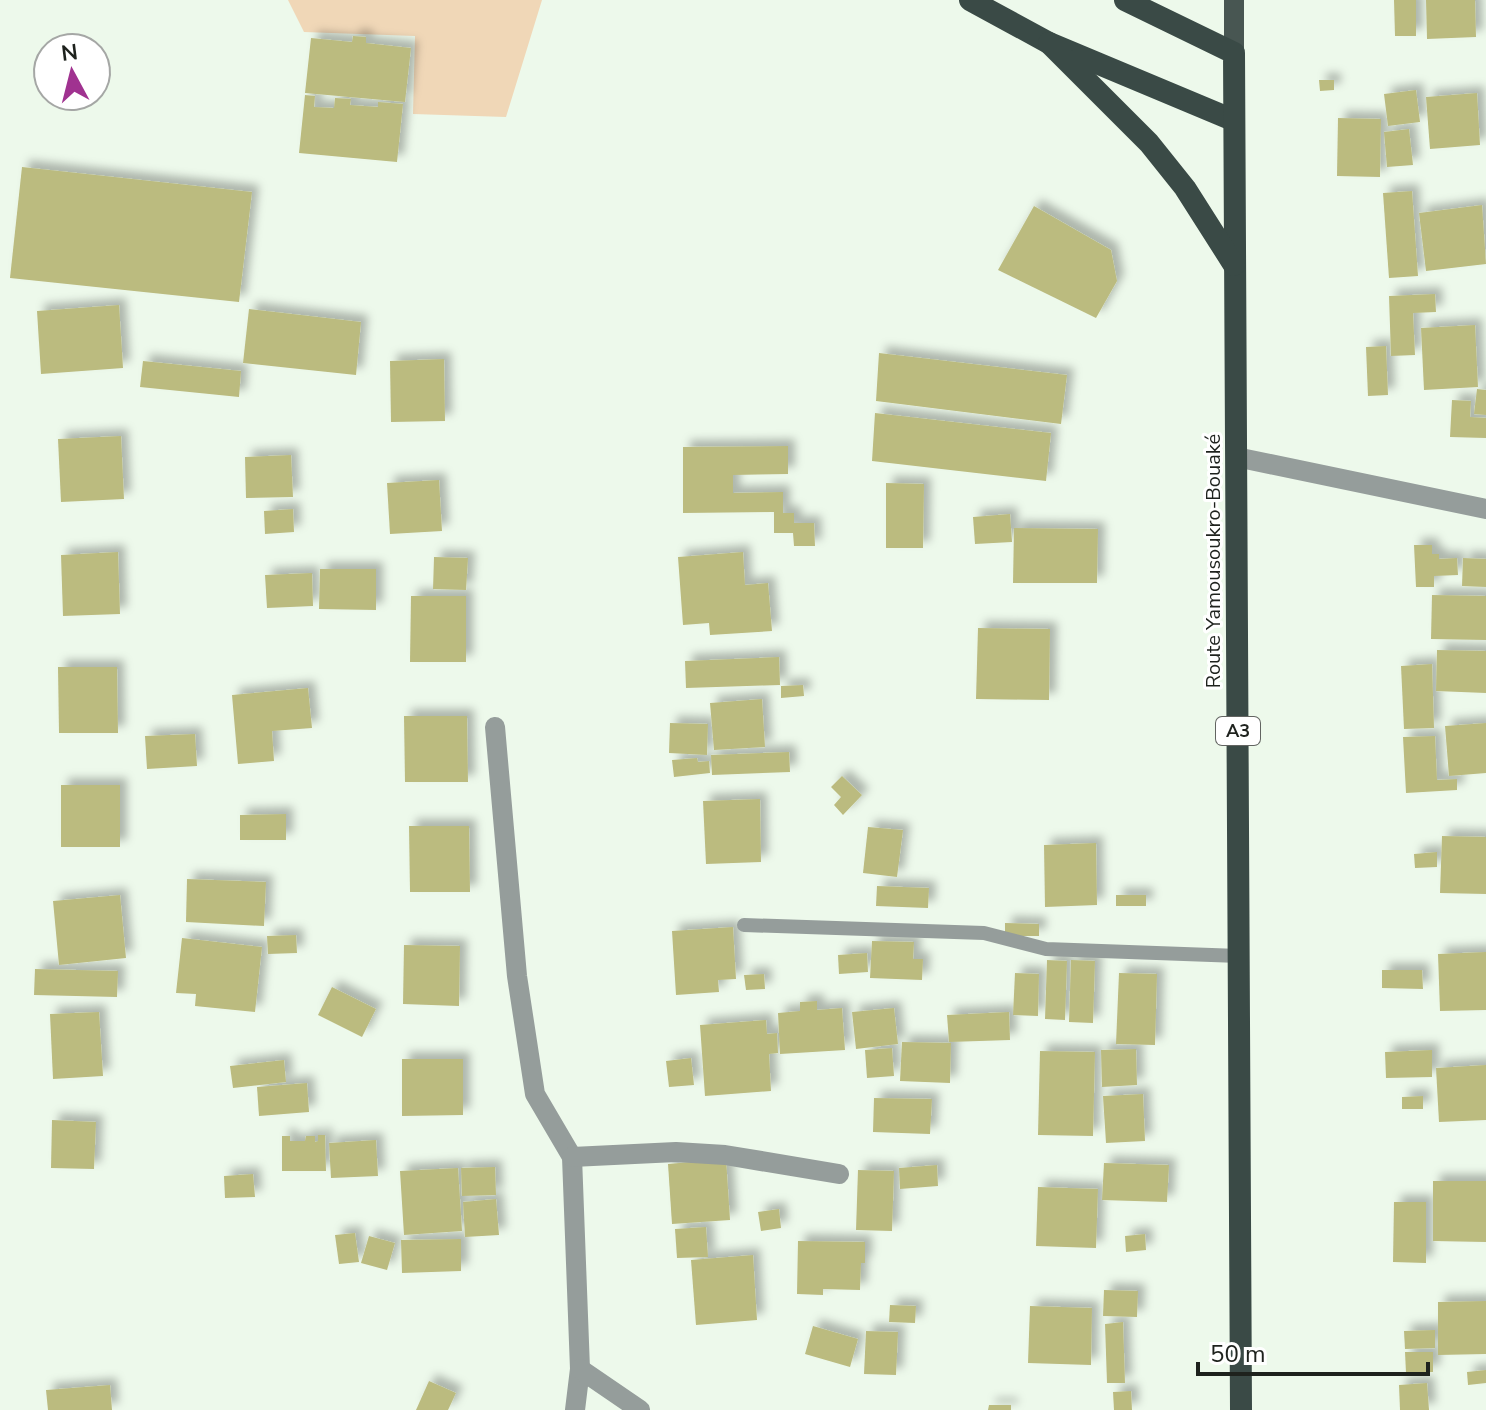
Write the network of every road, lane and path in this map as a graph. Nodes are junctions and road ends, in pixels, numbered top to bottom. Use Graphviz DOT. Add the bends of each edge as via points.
graph roads {
  1 [pos="970,0"];
  2 [pos="1125,0"];
  3 [pos="1234,0"];
  4 [pos="1049,43"];
  5 [pos="1234,53"];
  6 [pos="1233,120"];
  7 [pos="1234,265"];
  8 [pos="1236,457"];
  9 [pos="1486,509"];
  10 [pos="495,727"];
  11 [pos="744,925"];
  12 [pos="1239,956"];
  13 [pos="572,1157"];
  14 [pos="839,1174"];
  15 [pos="580,1369"];
  16 [pos="575,1410"];
  17 [pos="640,1410"];
  18 [pos="1241,1410"];
  1 -- 4 [label="highway"];
  2 -- 5 [label="highway"];
  3 -- 5 [label="main road, Route Yamousoukro-Bouaké / A3"];
  4 -- 6 [label="highway"];
  4 -- 7 [label="highway" via="1149,143"];
  5 -- 6 [label="highway, Route Yamousoukro-Bouaké / A3"];
  6 -- 7 [label="highway, Route Yamousoukro-Bouaké / A3"];
  7 -- 8 [label="highway, Route Yamousoukro-Bouaké / A3"];
  8 -- 9 [label="street"];
  8 -- 12 [label="highway, Route Yamousoukro-Bouaké / A3"];
  10 -- 13 [label="street" via="517,976 535,1094"];
  11 -- 12 [label="lane" via="984,933 1046,949"];
  12 -- 18 [label="highway, Route Yamousoukro-Bouaké / A3"];
  13 -- 14 [label="street" via="725,1155"];
  13 -- 15 [label="street"];
  15 -- 16 [label="street"];
  15 -- 17 [label="street"];
}
